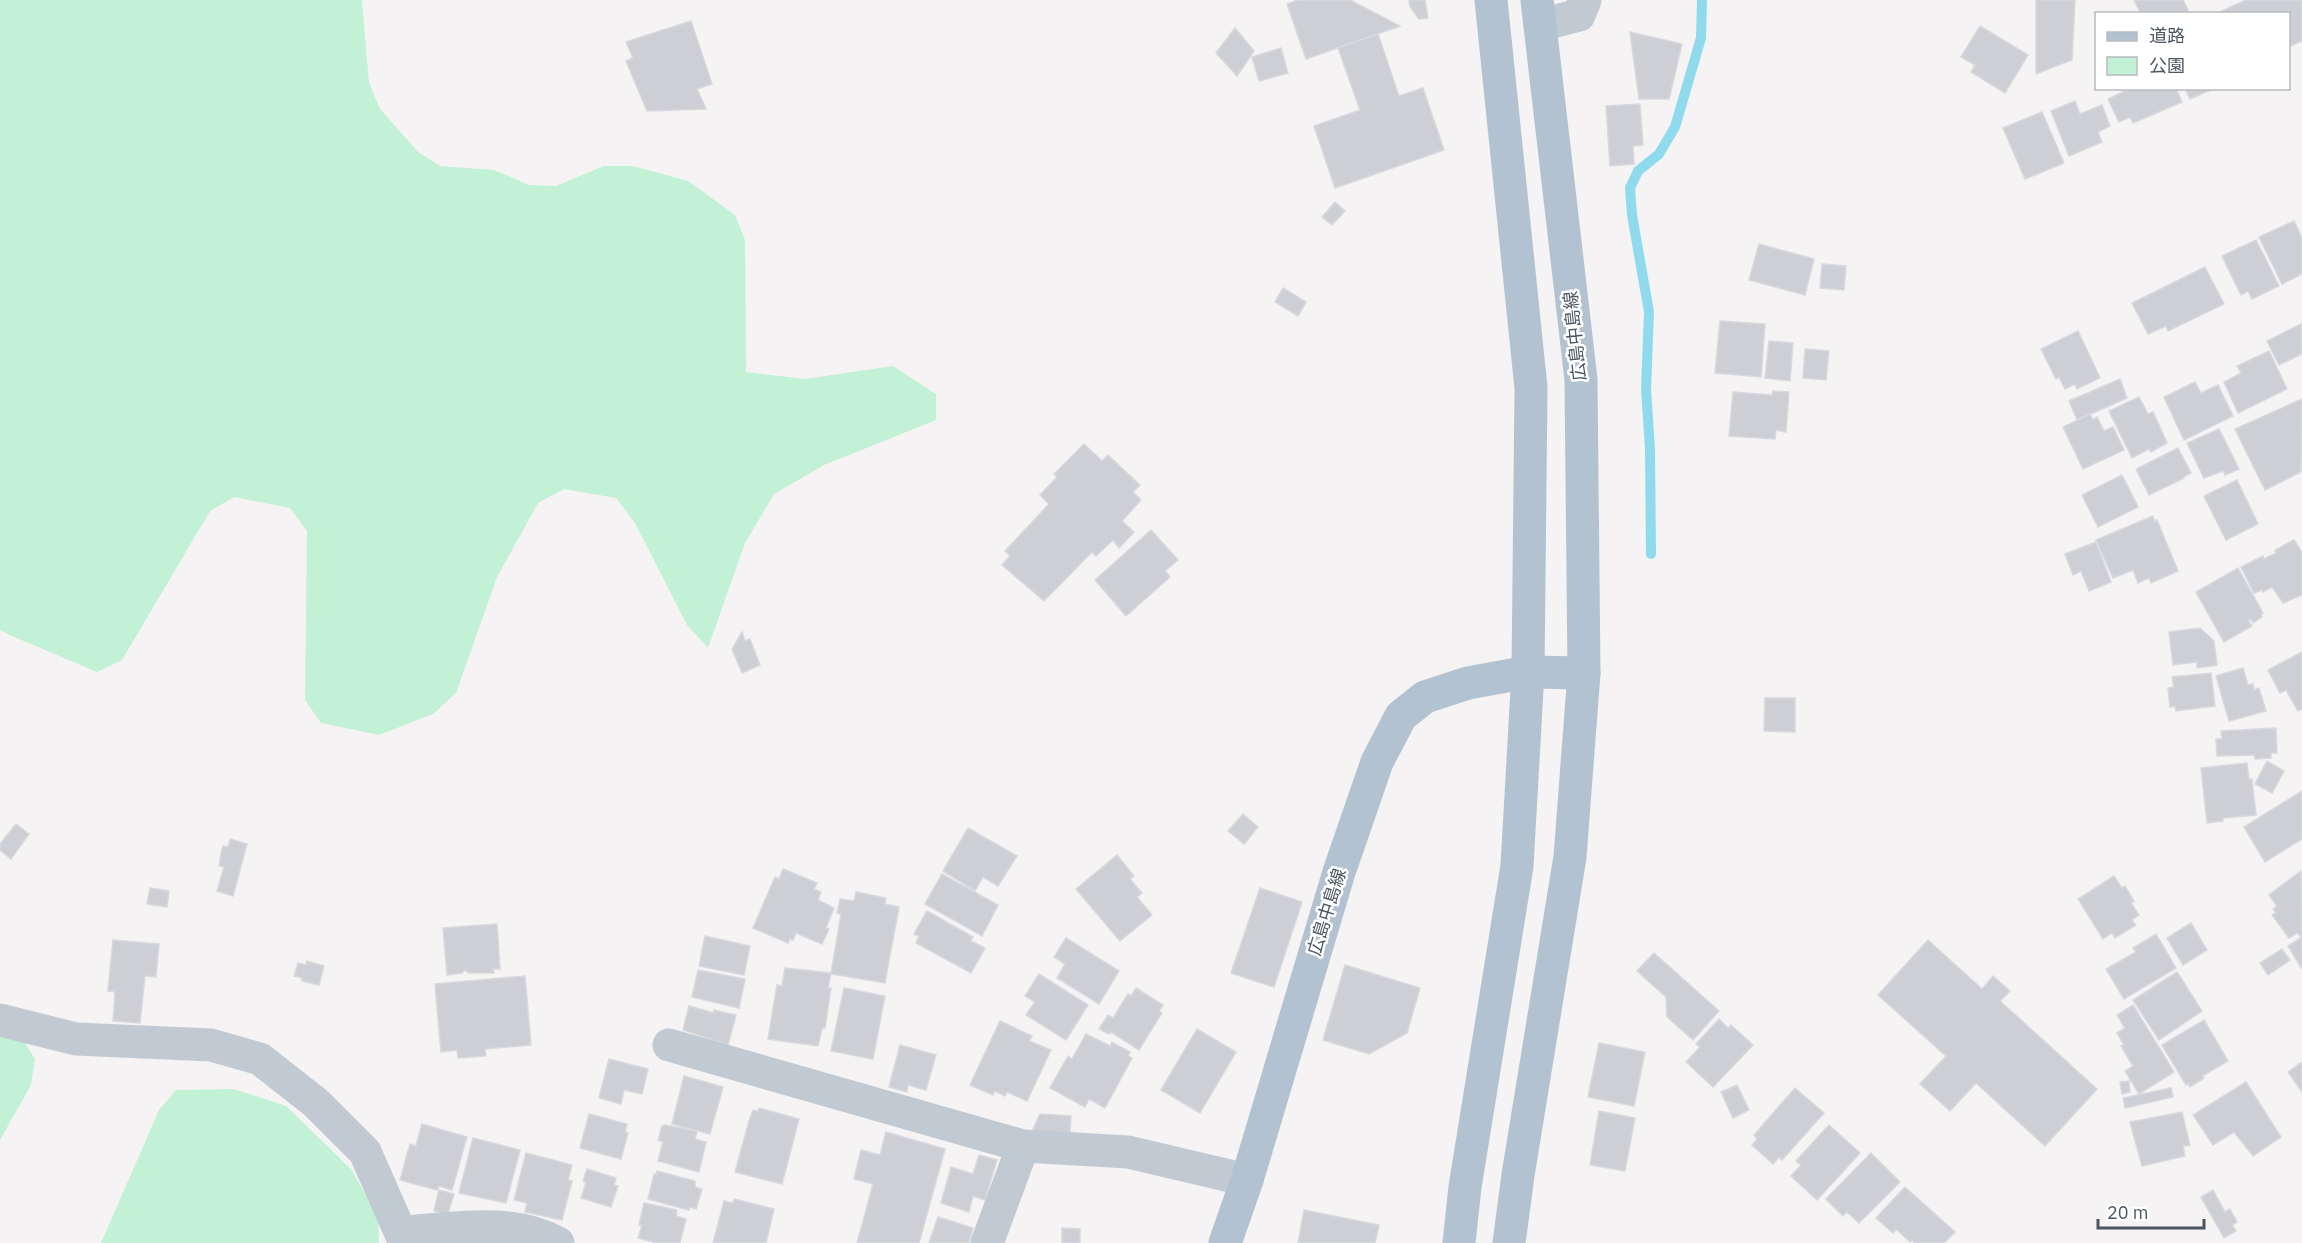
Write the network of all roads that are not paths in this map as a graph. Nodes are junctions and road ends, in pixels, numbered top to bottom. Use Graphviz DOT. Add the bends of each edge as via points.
graph roads {
  1 [pos="1491,0"];
  2 [pos="1585,0"];
  3 [pos="1538,12"];
  4 [pos="1528,672"];
  5 [pos="1584,673"];
  6 [pos="0,1020"];
  7 [pos="669,1045"];
  8 [pos="1023,1146"];
  9 [pos="1247,1180"];
  10 [pos="404,1237"];
  11 [pos="558,1243"];
  12 [pos="987,1243"];
  13 [pos="1225,1243"];
  14 [pos="1459,1243"];
  15 [pos="1509,1243"];
  1 -- 4 [label="main road" via="1531,388"];
  2 -- 3 [label="street" via="1579,15"];
  3 -- 5 [label="main road, 広島中島線" via="1581,380"];
  4 -- 5 [label="main road, 広島中島線"];
  4 -- 9 [label="main road, 広島中島線" via="1468,683 1425,697 1401,716 1377,762 1339,872"];
  4 -- 14 [label="main road" via="1517,866"];
  5 -- 15 [label="main road, 広島中島線" via="1570,857"];
  6 -- 10 [label="street" via="76,1039 211,1044 260,1059 316,1103 365,1152"];
  7 -- 8 [label="street"];
  8 -- 9 [label="street" via="1128,1152"];
  8 -- 12 [label="street"];
  9 -- 13 [label="main road, 広島中島線"];
  10 -- 11 [label="street" via="506,1226 540,1233"];
}
